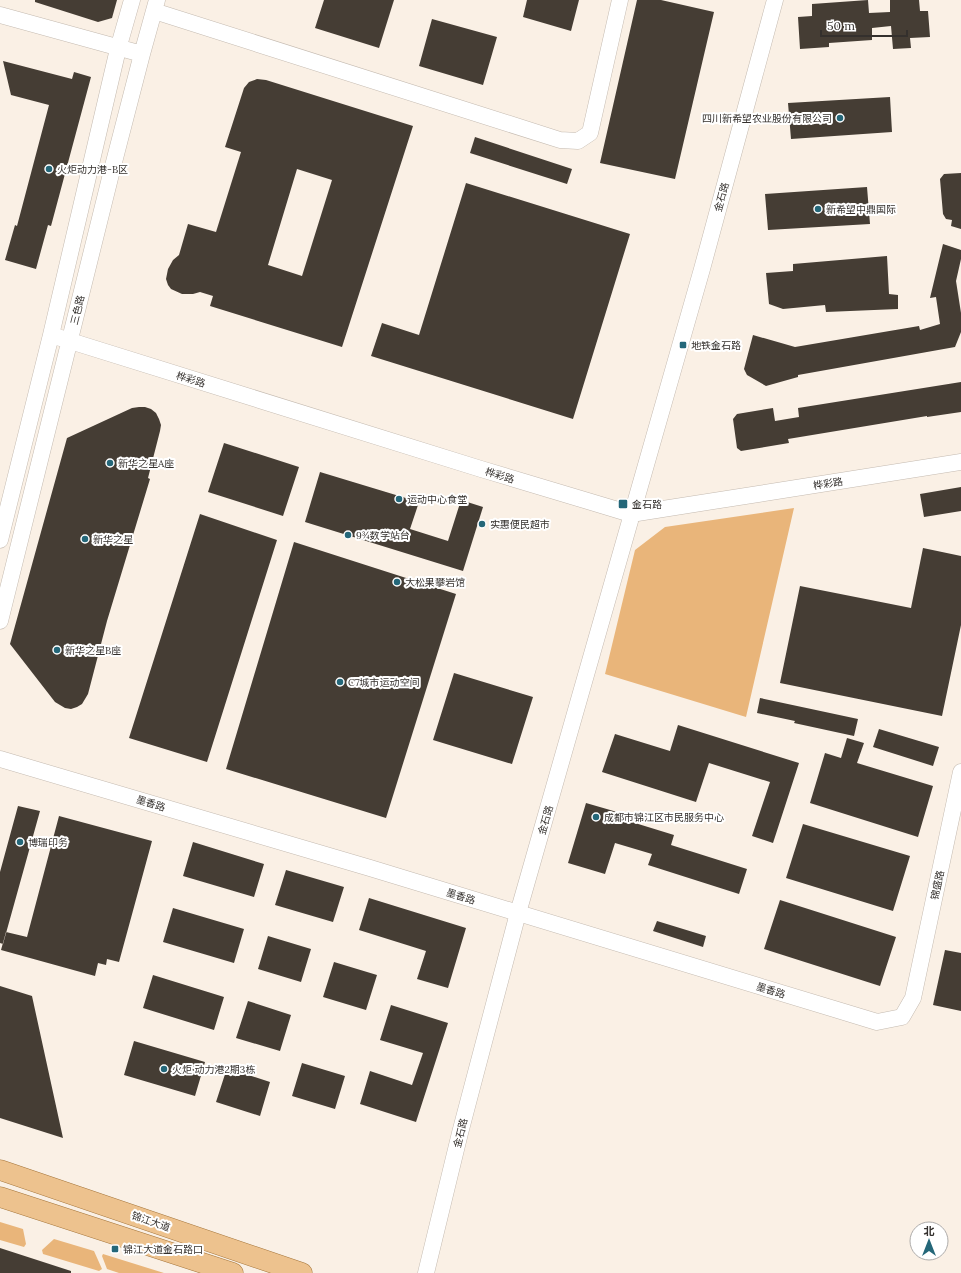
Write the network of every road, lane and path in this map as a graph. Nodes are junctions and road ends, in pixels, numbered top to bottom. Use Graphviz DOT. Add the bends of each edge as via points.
graph roads {
  1 [pos="132,0"];
  2 [pos="620,0"];
  3 [pos="776,0"];
  4 [pos="155,6"];
  5 [pos="0,15"];
  6 [pos="118,48"];
  7 [pos="142,54"];
  8 [pos="51,335"];
  9 [pos="69,341"];
  10 [pos="961,462"];
  11 [pos="631,514"];
  12 [pos="0,540"];
  13 [pos="0,621"];
  14 [pos="0,758"];
  15 [pos="961,772"];
  16 [pos="518,913"];
  17 [pos="913,998"];
  18 [pos="0,1170"];
  19 [pos="0,1197"];
  20 [pos="233,1273"];
  21 [pos="302,1273"];
  22 [pos="426,1273"];
  1 -- 6 [label="street, 三色路"];
  2 -- 4 [label="street" via="590,133 578,141 560,140"];
  3 -- 11 [label="street, 金石路"];
  4 -- 7 [label="street, 三色路"];
  5 -- 6 [label="street"];
  6 -- 7 [label="street"];
  6 -- 8 [label="street, 三色路"];
  7 -- 9 [label="street, 三色路"];
  8 -- 9 [label="street, 桦彩路"];
  8 -- 12 [label="street, 三色路"];
  9 -- 11 [label="street, 桦彩路"];
  9 -- 13 [label="street, 三色路"];
  10 -- 11 [label="street, 桦彩路"];
  11 -- 16 [label="street, 金石路"];
  14 -- 16 [label="street, 墨香路"];
  15 -- 17 [label="street, 锦盛路"];
  16 -- 17 [label="street, 墨香路" via="877,1022 902,1017"];
  16 -- 22 [label="street, 金石路"];
  18 -- 21 [label="main road, 锦江大道"];
  19 -- 20 [label="main road"];
}
